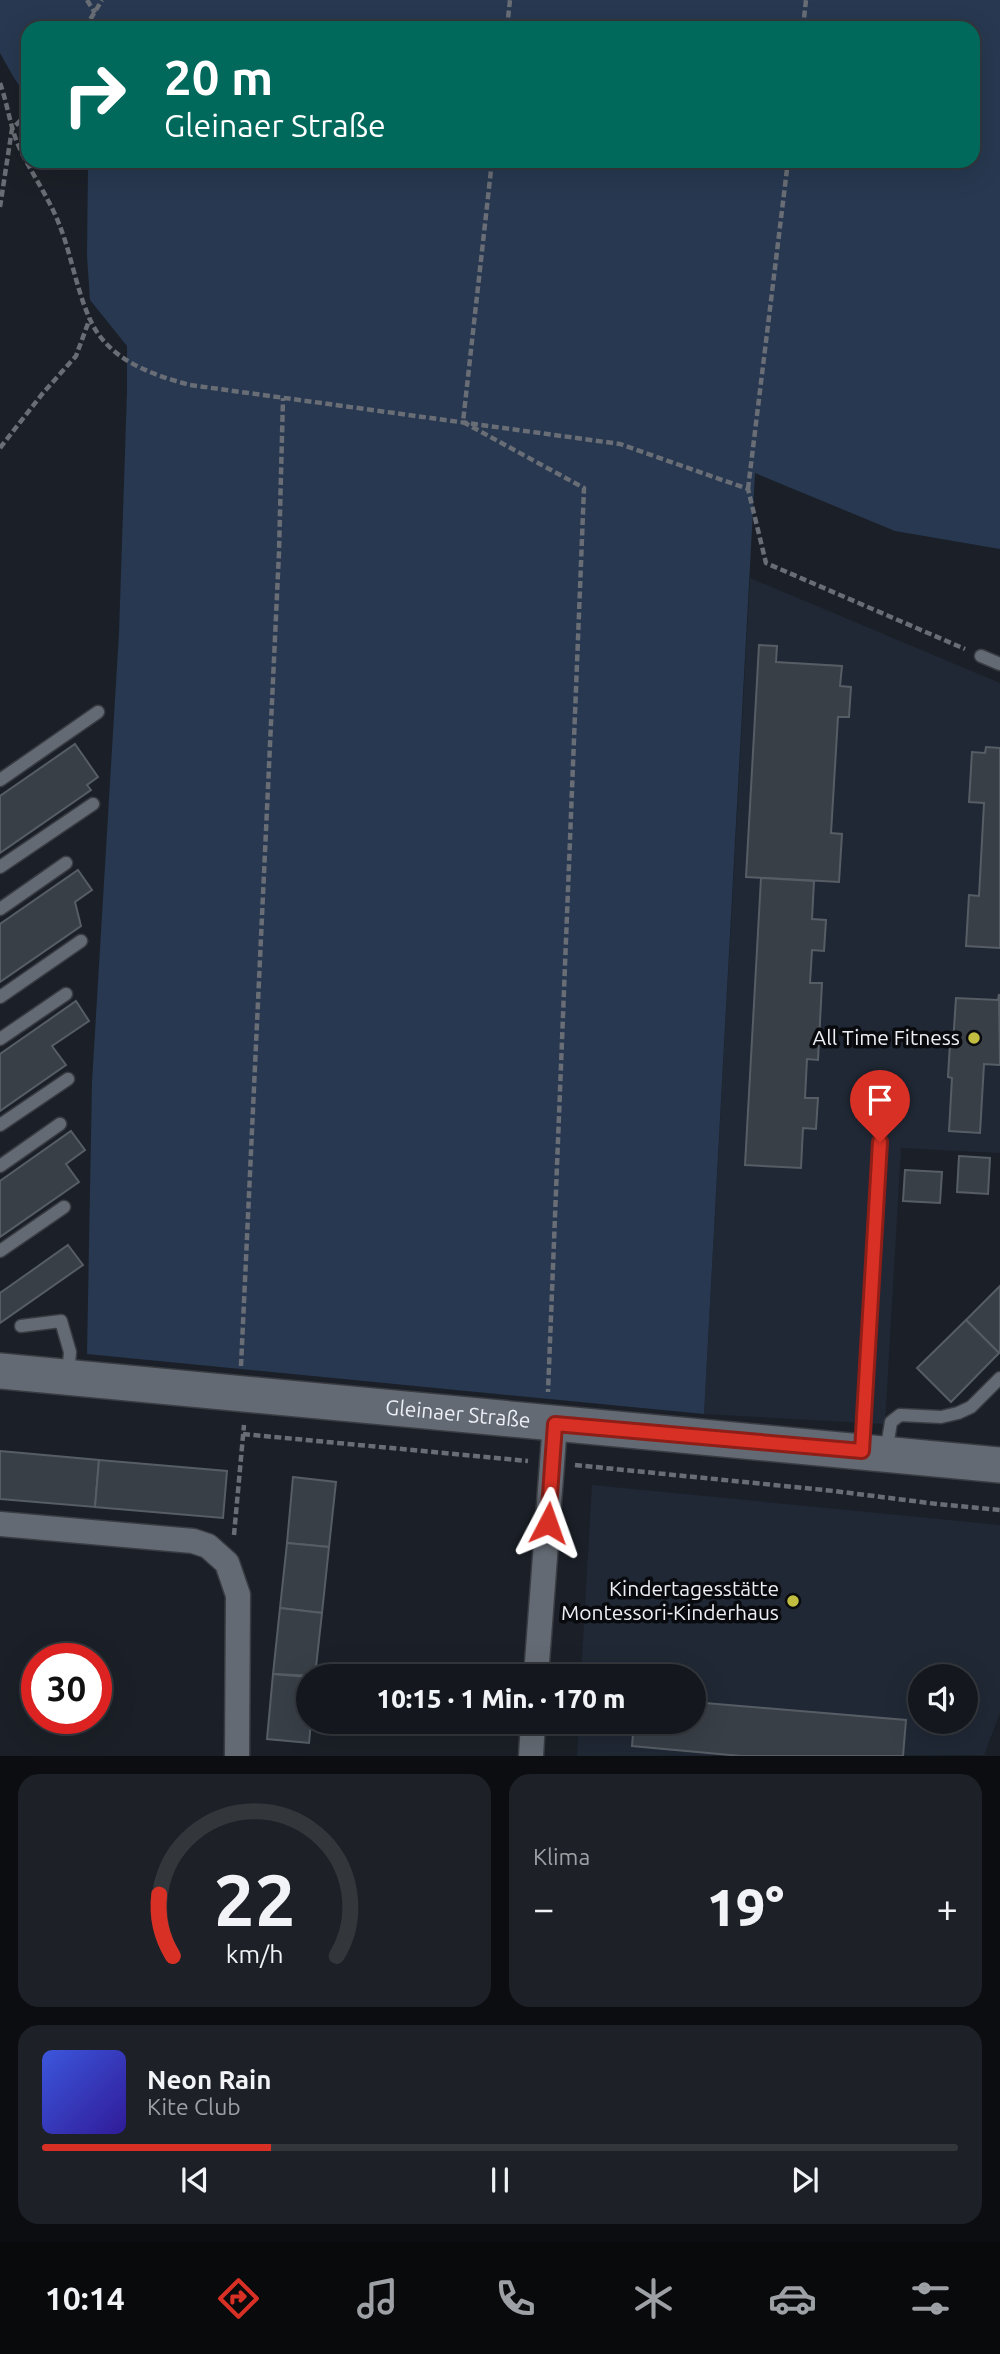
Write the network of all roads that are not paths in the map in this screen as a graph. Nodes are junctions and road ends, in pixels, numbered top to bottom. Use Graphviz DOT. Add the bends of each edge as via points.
graph roads {
  1 [pos="981,656"];
  2 [pos="1000,664"];
  3 [pos="98,712"];
  4 [pos="0,780"];
  5 [pos="93,804"];
  6 [pos="66,863"];
  7 [pos="0,867"];
  8 [pos="0,909"];
  9 [pos="81,941"];
  10 [pos="66,993"];
  11 [pos="0,997"];
  12 [pos="0,1039"];
  13 [pos="68,1079"];
  14 [pos="60,1124"];
  15 [pos="0,1125"];
  16 [pos="880,1142"];
  17 [pos="0,1166"];
  18 [pos="64,1206"];
  19 [pos="0,1251"];
  20 [pos="22,1326"];
  21 [pos="0,1371"];
  22 [pos="68,1377"];
  23 [pos="1000,1378"];
  24 [pos="555,1424"];
  25 [pos="874,1453"];
  26 [pos="1000,1465"];
  27 [pos="0,1524"];
  28 [pos="537,1664"];
  29 [pos="532,1734"];
  30 [pos="237,1755"];
  31 [pos="531,1755"];
  1 -- 2 [label="lane"];
  3 -- 4 [label="lane"];
  5 -- 7 [label="lane"];
  6 -- 8 [label="lane"];
  9 -- 11 [label="lane"];
  10 -- 12 [label="lane"];
  13 -- 15 [label="lane"];
  14 -- 17 [label="lane"];
  16 -- 25 [label="lane"];
  18 -- 19 [label="lane"];
  20 -- 22 [label="lane" via="61,1321 70,1352"];
  21 -- 22 [label="street, Gleinaer Straße"];
  22 -- 24 [label="street, Gleinaer Straße"];
  23 -- 25 [label="lane" via="971,1407 958,1413 900,1415"];
  24 -- 25 [label="street, Gleinaer Straße"];
  24 -- 28 [label="street"];
  25 -- 26 [label="street, Gleinaer Straße"];
  27 -- 30 [label="street" via="193,1541 220,1556 238,1595"];
  29 -- 31 [label="street"];
}
